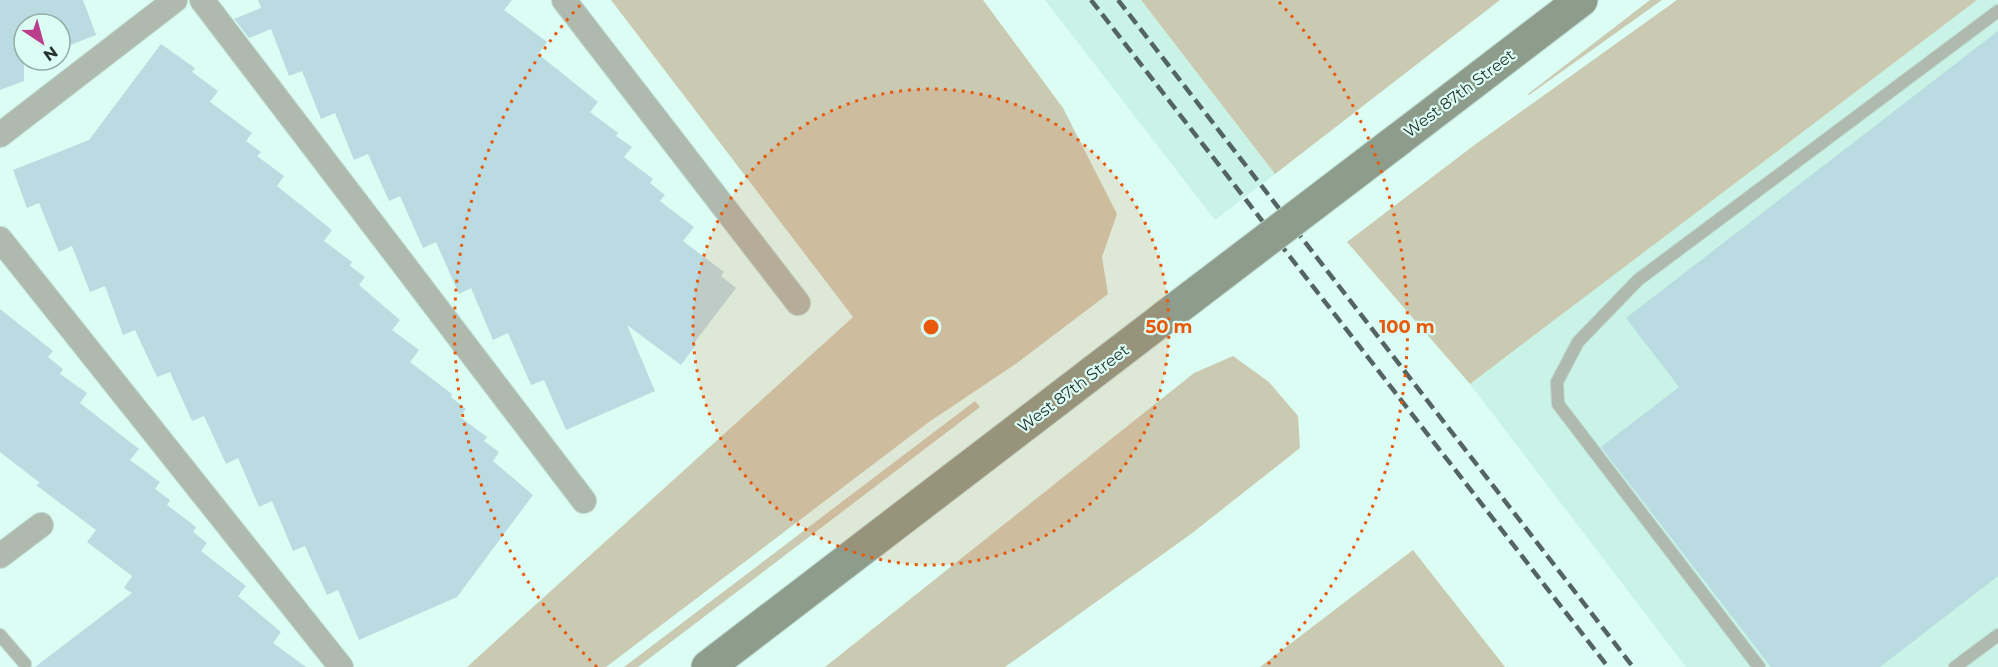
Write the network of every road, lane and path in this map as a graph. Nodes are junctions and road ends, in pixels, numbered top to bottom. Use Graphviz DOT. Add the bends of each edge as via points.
graph roads {
  1 [pos="175,0"];
  2 [pos="202,0"];
  3 [pos="564,0"];
  4 [pos="1581,0"];
  5 [pos="1998,11"];
  6 [pos="0,135"];
  7 [pos="0,239"];
  8 [pos="798,303"];
  9 [pos="584,501"];
  10 [pos="41,525"];
  11 [pos="0,556"];
  12 [pos="0,635"];
  13 [pos="1998,635"];
  14 [pos="25,664"];
  15 [pos="341,667"];
  16 [pos="708,667"];
  17 [pos="1759,667"];
  18 [pos="1955,667"];
  1 -- 6 [label="street"];
  2 -- 9 [label="street"];
  3 -- 8 [label="street"];
  4 -- 16 [label="main road, West 87th Street, bridge"];
  5 -- 17 [label="lane" via="1638,280 1578,342 1557,382 1558,404"];
  7 -- 15 [label="street"];
  10 -- 11 [label="street"];
  12 -- 14 [label="lane"];
  13 -- 18 [label="lane"];
}
